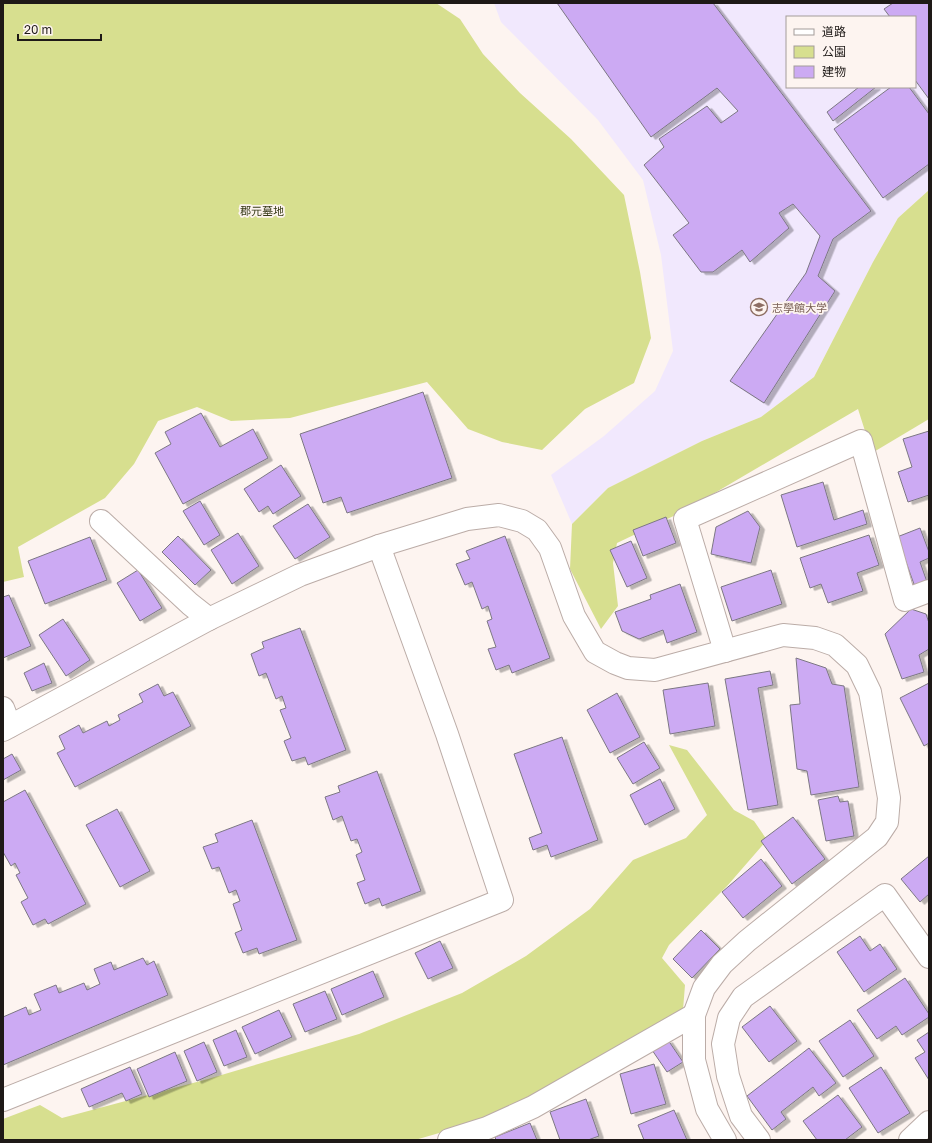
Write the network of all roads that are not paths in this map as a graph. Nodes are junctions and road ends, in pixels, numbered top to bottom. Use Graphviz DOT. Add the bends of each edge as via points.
graph roads {
  1 [pos="101,521"];
  2 [pos="379,546"];
  3 [pos="929,591"];
  4 [pos="210,619"];
  5 [pos="725,651"];
  6 [pos="5,721"];
  7 [pos="929,957"];
  8 [pos="694,1015"];
  9 [pos="3,1100"];
  10 [pos="929,1122"];
  11 [pos="449,1140"];
  12 [pos="725,1140"];
  13 [pos="759,1140"];
  14 [pos="910,1140"];
  1 -- 4 [label="street" via="190,604"];
  2 -- 4 [label="street" via="300,575"];
  2 -- 5 [label="street" via="467,519 499,516 522,521 537,530 550,548 574,616 595,652 628,668 655,670"];
  2 -- 9 [label="street" via="447,734 502,900"];
  3 -- 5 [label="street" via="906,600 861,441 685,519"];
  4 -- 6 [label="street"];
  5 -- 8 [label="street" via="783,635 815,638 835,645 857,666 870,692 889,798 887,822 877,837 722,964 704,988"];
  7 -- 13 [label="street" via="885,895 743,997 729,1018 723,1044 728,1076 741,1116"];
  8 -- 11 [label="street" via="534,1107 487,1128"];
  8 -- 12 [label="street" via="694,1060 707,1109"];
  10 -- 14 [label="street"];
}
